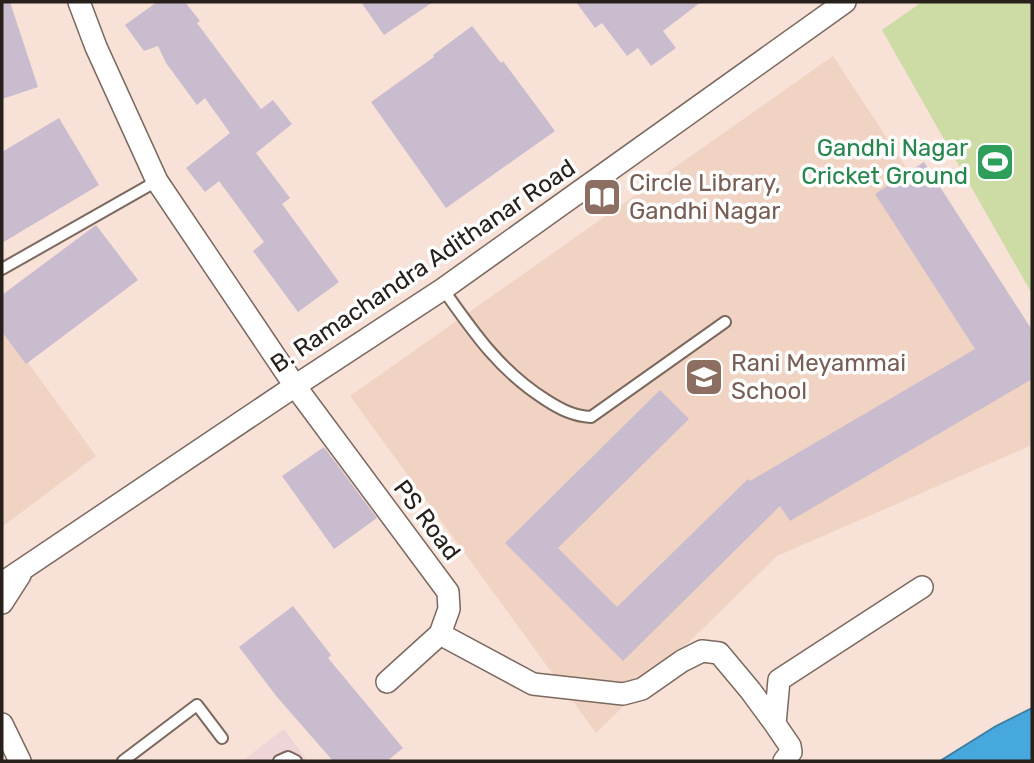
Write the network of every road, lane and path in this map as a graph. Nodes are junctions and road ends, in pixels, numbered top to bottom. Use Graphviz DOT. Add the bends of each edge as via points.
graph roads {
  1 [pos="845,2"];
  2 [pos="86,5"];
  3 [pos="156,181"];
  4 [pos="2,270"];
  5 [pos="443,289"];
  6 [pos="725,322"];
  7 [pos="295,386"];
  8 [pos="25,567"];
  9 [pos="2,583"];
  10 [pos="922,587"];
  11 [pos="2,603"];
  12 [pos="440,634"];
  13 [pos="387,682"];
  14 [pos="2,724"];
  15 [pos="775,724"];
  16 [pos="222,738"];
  17 [pos="785,760"];
  18 [pos="20,761"];
  19 [pos="123,761"];
  20 [pos="279,761"];
  21 [pos="296,761"];
  1 -- 5 [label="street, B. Ramachandra Adithanar Road"];
  2 -- 3 [label="street, PS Road" via="96,47"];
  3 -- 4 [label="lane"];
  3 -- 7 [label="street, PS Road"];
  5 -- 6 [label="lane" via="484,347 520,384 577,416 591,416"];
  5 -- 7 [label="street, B. Ramachandra Adithanar Road"];
  7 -- 8 [label="street, B. Ramachandra Adithanar Road"];
  7 -- 12 [label="street, PS Road" via="448,592 449,609"];
  8 -- 9 [label="street, B. Ramachandra Adithanar Road"];
  8 -- 11 [label="street"];
  10 -- 15 [label="street" via="779,680"];
  12 -- 13 [label="street"];
  12 -- 15 [label="street" via="533,684 623,694 642,689 702,651 712,651 719,653"];
  14 -- 18 [label="street"];
  15 -- 17 [label="street" via="790,746"];
  16 -- 19 [label="lane" via="197,705"];
  20 -- 21 [label="lane" via="288,757"];
}
